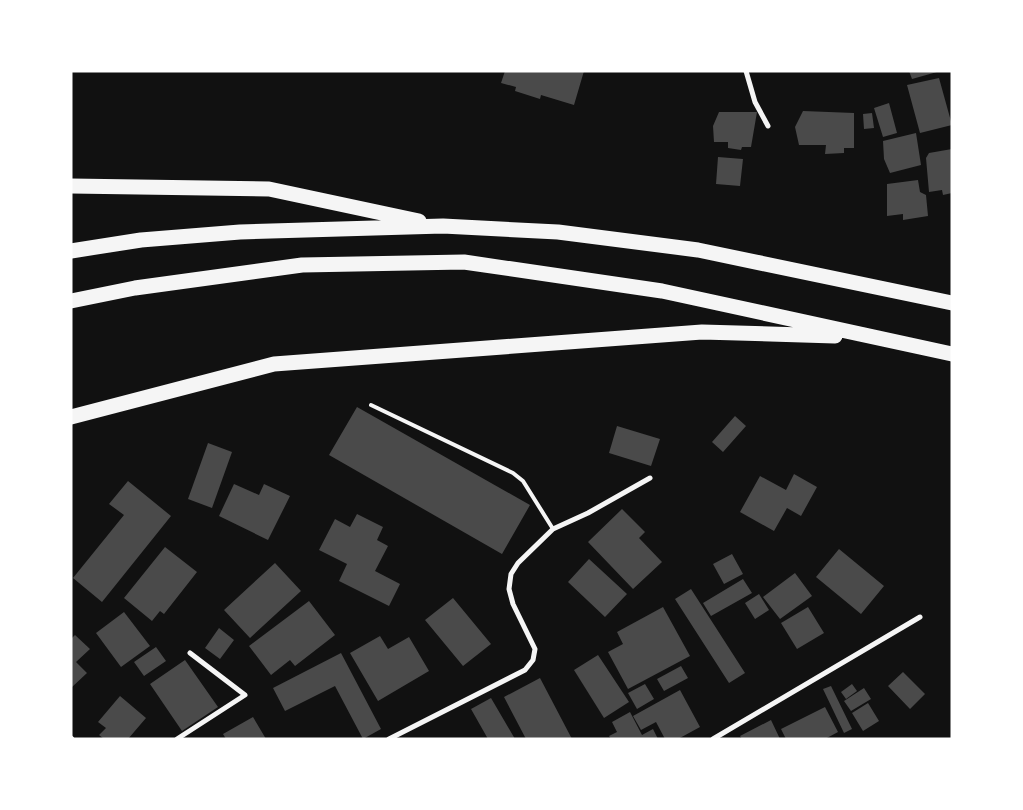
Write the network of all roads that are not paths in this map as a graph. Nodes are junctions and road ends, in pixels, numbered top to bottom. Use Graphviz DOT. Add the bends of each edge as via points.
graph roads {
  1 [pos="746,71"];
  2 [pos="768,126"];
  3 [pos="71,186"];
  4 [pos="443,226"];
  5 [pos="71,251"];
  6 [pos="71,301"];
  7 [pos="952,303"];
  8 [pos="871,336"];
  9 [pos="952,354"];
  10 [pos="371,405"];
  11 [pos="71,417"];
  12 [pos="650,478"];
  13 [pos="553,529"];
  14 [pos="920,617"];
  15 [pos="190,653"];
  16 [pos="177,739"];
  17 [pos="390,739"];
  18 [pos="713,739"];
  1 -- 2 [label="street" via="755,102"];
  3 -- 4 [label="highway" via="269,189"];
  4 -- 5 [label="highway" via="240,232 141,240"];
  4 -- 7 [label="highway" via="558,232 698,250"];
  6 -- 8 [label="highway" via="135,288 302,265 464,262 662,291"];
  8 -- 9 [label="highway"];
  8 -- 11 [label="highway" via="702,332 274,364"];
  10 -- 13 [label="lane" via="513,473 523,481"];
  12 -- 13 [label="street"];
  13 -- 17 [label="street" via="511,574 512,604 535,650 533,660 525,670"];
  14 -- 18 [label="street"];
  15 -- 16 [label="street" via="245,695"];
}
